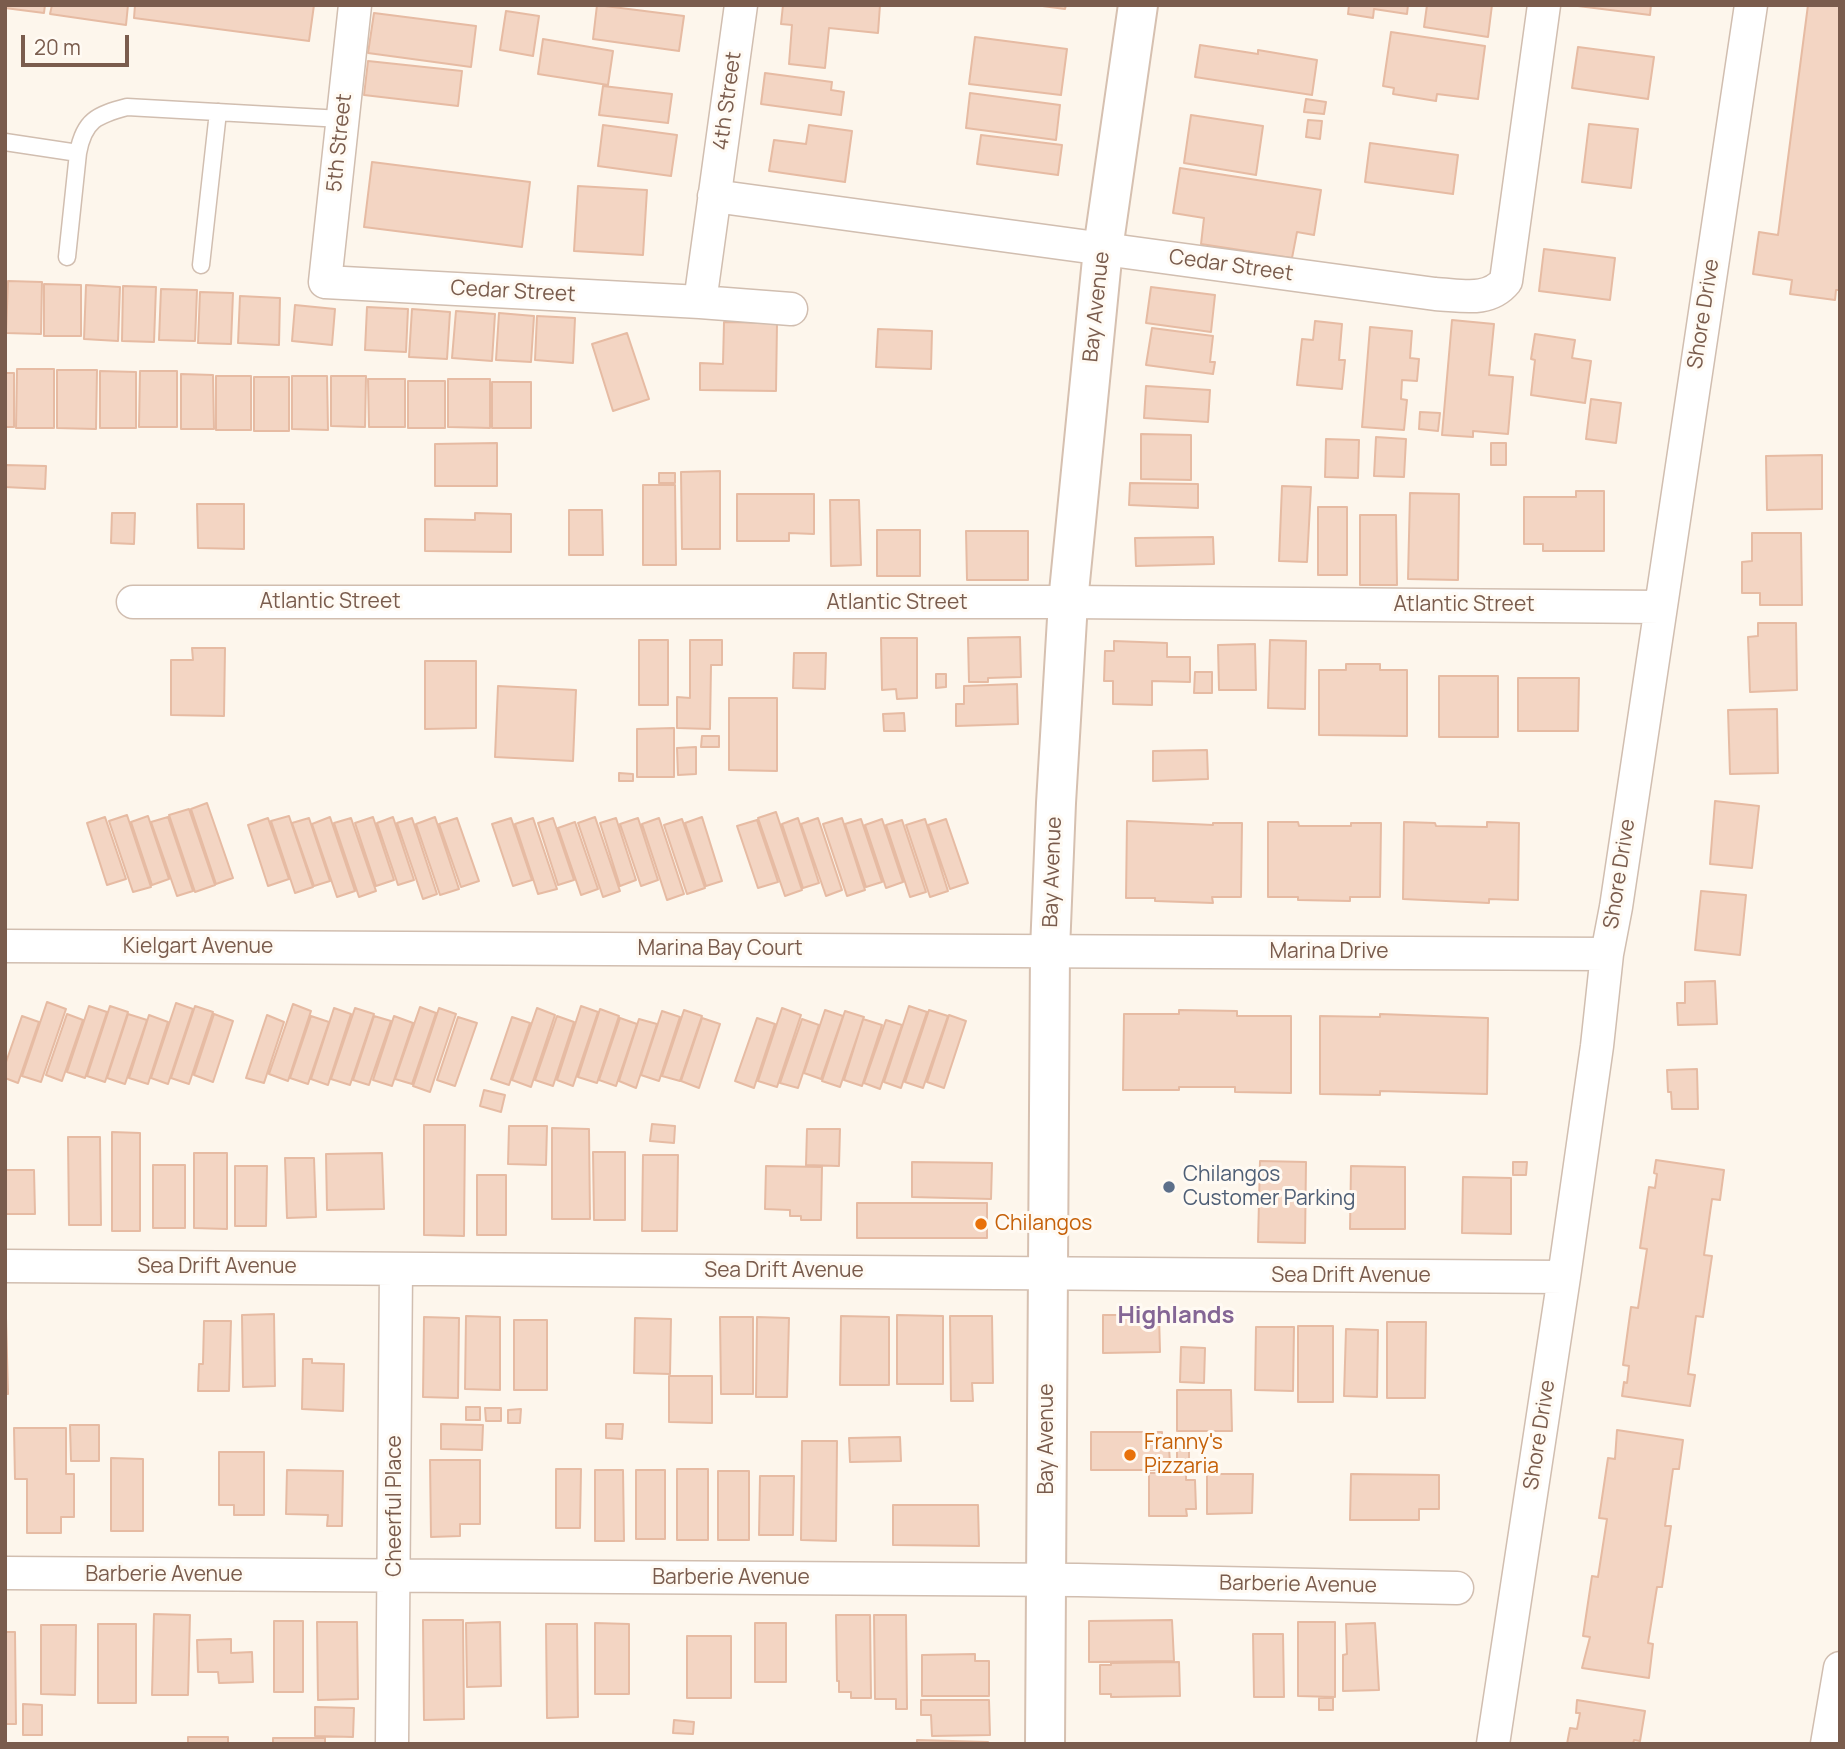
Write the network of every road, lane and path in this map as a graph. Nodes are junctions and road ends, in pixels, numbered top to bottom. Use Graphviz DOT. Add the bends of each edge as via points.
graph roads {
  1 [pos="355,5"];
  2 [pos="741,5"];
  3 [pos="1138,5"];
  4 [pos="1544,5"];
  5 [pos="1751,5"];
  6 [pos="218,112"];
  7 [pos="342,119"];
  8 [pos="5,142"];
  9 [pos="78,153"];
  10 [pos="714,196"];
  11 [pos="1102,249"];
  12 [pos="67,257"];
  13 [pos="201,265"];
  14 [pos="325,282"];
  15 [pos="700,302"];
  16 [pos="791,309"];
  17 [pos="1068,602"];
  18 [pos="133,603"];
  19 [pos="1660,607"];
  20 [pos="5,946"];
  21 [pos="391,947"];
  22 [pos="1050,950"];
  23 [pos="1607,954"];
  24 [pos="5,1266"];
  25 [pos="396,1269"];
  26 [pos="1047,1274"];
  27 [pos="1564,1277"];
  28 [pos="5,1573"];
  29 [pos="394,1576"];
  30 [pos="1047,1581"];
  31 [pos="1457,1588"];
  32 [pos="1840,1668"];
  33 [pos="392,1744"];
  34 [pos="1045,1744"];
  35 [pos="1493,1744"];
  36 [pos="1827,1744"];
  1 -- 7 [label="street, 5th Street"];
  2 -- 10 [label="street, 4th Street"];
  3 -- 11 [label="street, Bay Avenue"];
  4 -- 11 [label="street, Cedar Street" via="1506,281 1497,291 1482,296 1435,293"];
  5 -- 19 [label="street, Shore Drive"];
  6 -- 7 [label="lane"];
  6 -- 9 [label="lane" via="127,107 98,115 81,134"];
  6 -- 13 [label="lane"];
  7 -- 14 [label="street, 5th Street"];
  8 -- 9 [label="lane"];
  9 -- 12 [label="lane"];
  10 -- 11 [label="street, Cedar Street"];
  10 -- 15 [label="street, 4th Street"];
  11 -- 17 [label="street, Bay Avenue"];
  14 -- 15 [label="street, Cedar Street"];
  15 -- 16 [label="street, Cedar Street"];
  17 -- 18 [label="street, Atlantic Street"];
  17 -- 19 [label="street, Atlantic Street"];
  17 -- 22 [label="street, Bay Avenue"];
  19 -- 23 [label="street, Shore Drive"];
  20 -- 21 [label="street, Kielgart Avenue"];
  21 -- 22 [label="street, Marina Bay Court"];
  22 -- 23 [label="street, Marina Drive"];
  22 -- 26 [label="street, Bay Avenue"];
  23 -- 27 [label="street, Shore Drive"];
  24 -- 25 [label="street, Sea Drift Avenue"];
  25 -- 26 [label="street, Sea Drift Avenue"];
  25 -- 29 [label="street, Cheerful Place"];
  26 -- 27 [label="street, Sea Drift Avenue"];
  26 -- 30 [label="street, Bay Avenue"];
  27 -- 35 [label="street, Shore Drive"];
  28 -- 29 [label="street, Barberie Avenue"];
  29 -- 30 [label="street, Barberie Avenue"];
  29 -- 33 [label="street, Cheerful Place"];
  30 -- 31 [label="street, Barberie Avenue"];
  30 -- 34 [label="street, Bay Avenue"];
  32 -- 36 [label="street"];
}
